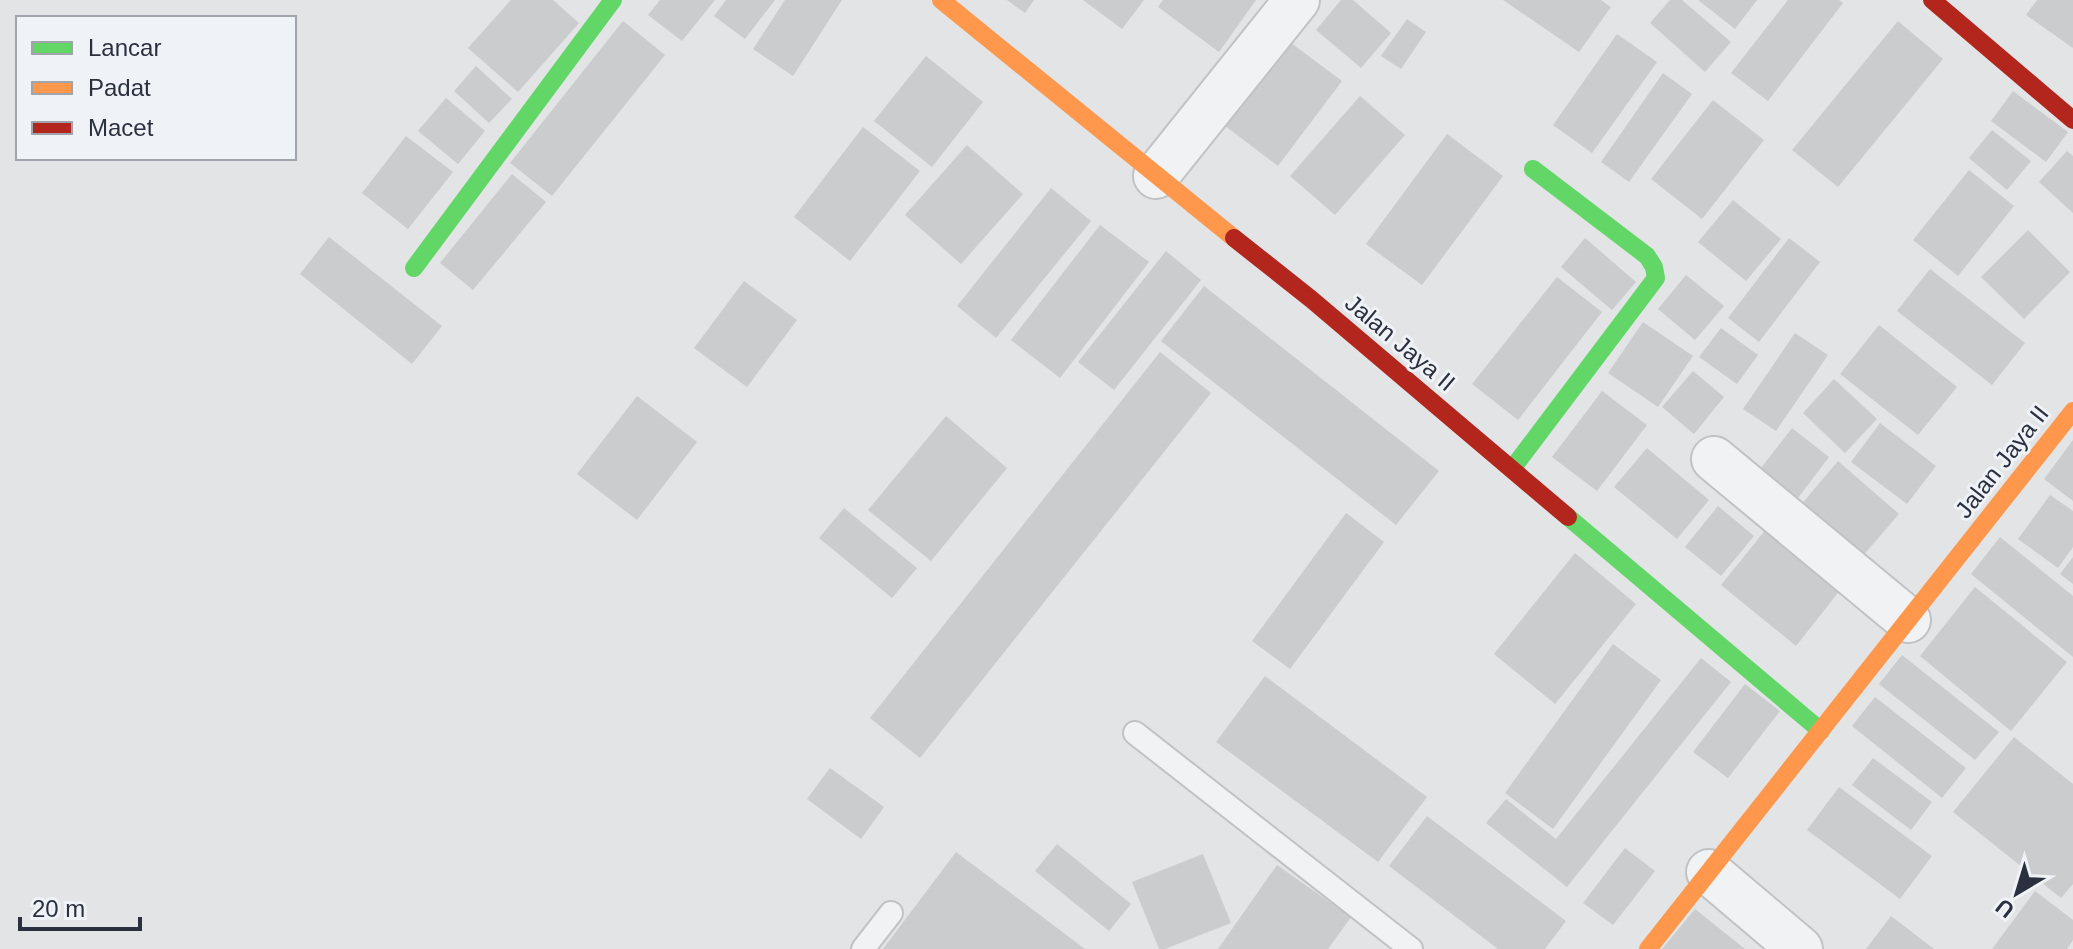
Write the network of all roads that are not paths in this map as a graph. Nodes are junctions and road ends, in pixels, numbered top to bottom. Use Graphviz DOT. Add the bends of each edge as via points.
graph roads {
  1 [pos="613,0"];
  2 [pos="941,0"];
  3 [pos="1297,0"];
  4 [pos="1932,0"];
  5 [pos="2073,120"];
  6 [pos="1533,169"];
  7 [pos="1156,176"];
  8 [pos="414,268"];
  9 [pos="2073,411"];
  10 [pos="1714,459"];
  11 [pos="1512,469"];
  12 [pos="1908,620"];
  13 [pos="1821,731"];
  14 [pos="1135,733"];
  15 [pos="1709,872"];
  16 [pos="891,913"];
  17 [pos="863,949"];
  18 [pos="1411,949"];
  19 [pos="1648,949"];
  20 [pos="1800,949"];
  1 -- 8 [label="street"];
  2 -- 7 [label="street, Jalan Jaya II"];
  3 -- 7 [label="street"];
  4 -- 5 [label="street"];
  6 -- 11 [label="street" via="1647,256 1656,278"];
  7 -- 11 [label="street, Jalan Jaya II"];
  9 -- 12 [label="street, Jalan Jaya II"];
  10 -- 12 [label="street"];
  11 -- 13 [label="street, Jalan Jaya II"];
  12 -- 13 [label="street, Jalan Jaya II"];
  13 -- 15 [label="street, Jalan Jaya II"];
  14 -- 18 [label="lane"];
  15 -- 19 [label="street, Jalan Jaya II"];
  15 -- 20 [label="street"];
  16 -- 17 [label="lane"];
}
